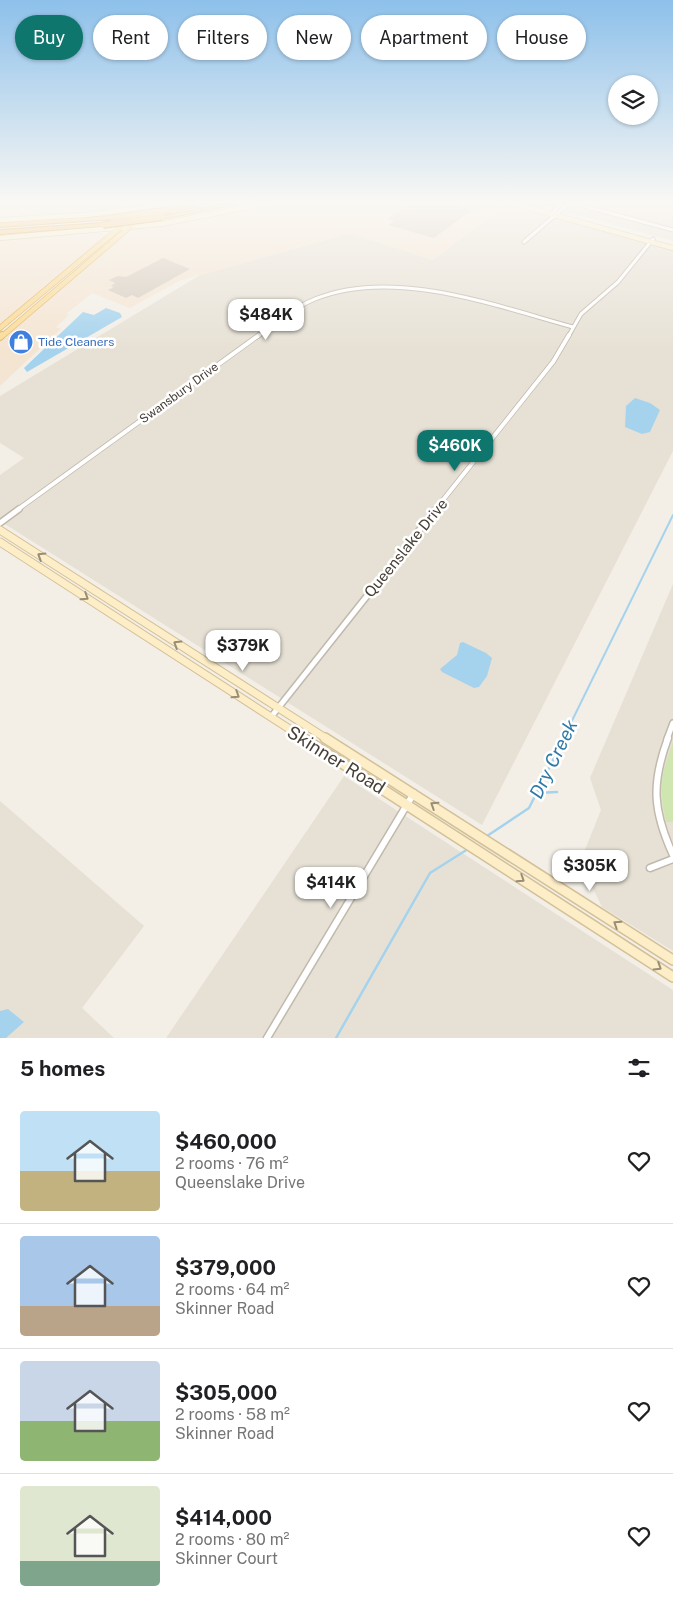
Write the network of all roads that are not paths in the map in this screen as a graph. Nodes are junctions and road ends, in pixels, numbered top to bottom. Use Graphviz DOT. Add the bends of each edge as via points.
graph roads {
  1 [pos="92,251"];
  2 [pos="100,251"];
  3 [pos="643,251"];
  4 [pos="61,278"];
  5 [pos="69,278"];
  6 [pos="1,327"];
  7 [pos="11,327"];
  8 [pos="573,327"];
  9 [pos="0,337"];
  10 [pos="0,523"];
  11 [pos="0,530"];
  12 [pos="0,542"];
  13 [pos="74,576"];
  14 [pos="65,584"];
  15 [pos="278,708"];
  16 [pos="271,717"];
  17 [pos="673,723"];
  18 [pos="414,792"];
  19 [pos="407,804"];
  20 [pos="673,857"];
  21 [pos="650,868"];
  22 [pos="673,960"];
  23 [pos="673,977"];
  24 [pos="267,1038"];
  1 -- 4 [label="main road"];
  2 -- 5 [label="main road"];
  3 -- 8 [label="street, Queenslake Drive" via="618,282 587,308"];
  4 -- 5 [label="main road"];
  4 -- 6 [label="main road"];
  5 -- 7 [label="main road"];
  6 -- 7 [label="main road"];
  7 -- 9 [label="main road"];
  8 -- 10 [label="street, Swansbury Drive" via="408,287 364,287 321,296 292,311"];
  8 -- 15 [label="street, Queenslake Drive" via="548,370"];
  13 -- 11 [label="main road, Skinner Road, one-way"];
  12 -- 14 [label="main road, Skinner Road"];
  13 -- 14 [label="main road"];
  15 -- 13 [label="main road, Skinner Road, one-way"];
  14 -- 16 [label="main road, Skinner Road, one-way"];
  15 -- 16 [label="street, Queenslake Drive"];
  15 -- 18 [label="main road, Skinner Road"];
  16 -- 19 [label="main road, Skinner Road"];
  17 -- 20 [label="street" via="654,786 657,815"];
  18 -- 19 [label="street"];
  22 -- 18 [label="main road, Skinner Road, one-way"];
  19 -- 23 [label="main road, Skinner Road, one-way"];
  19 -- 24 [label="street"];
  20 -- 21 [label="street"];
}
